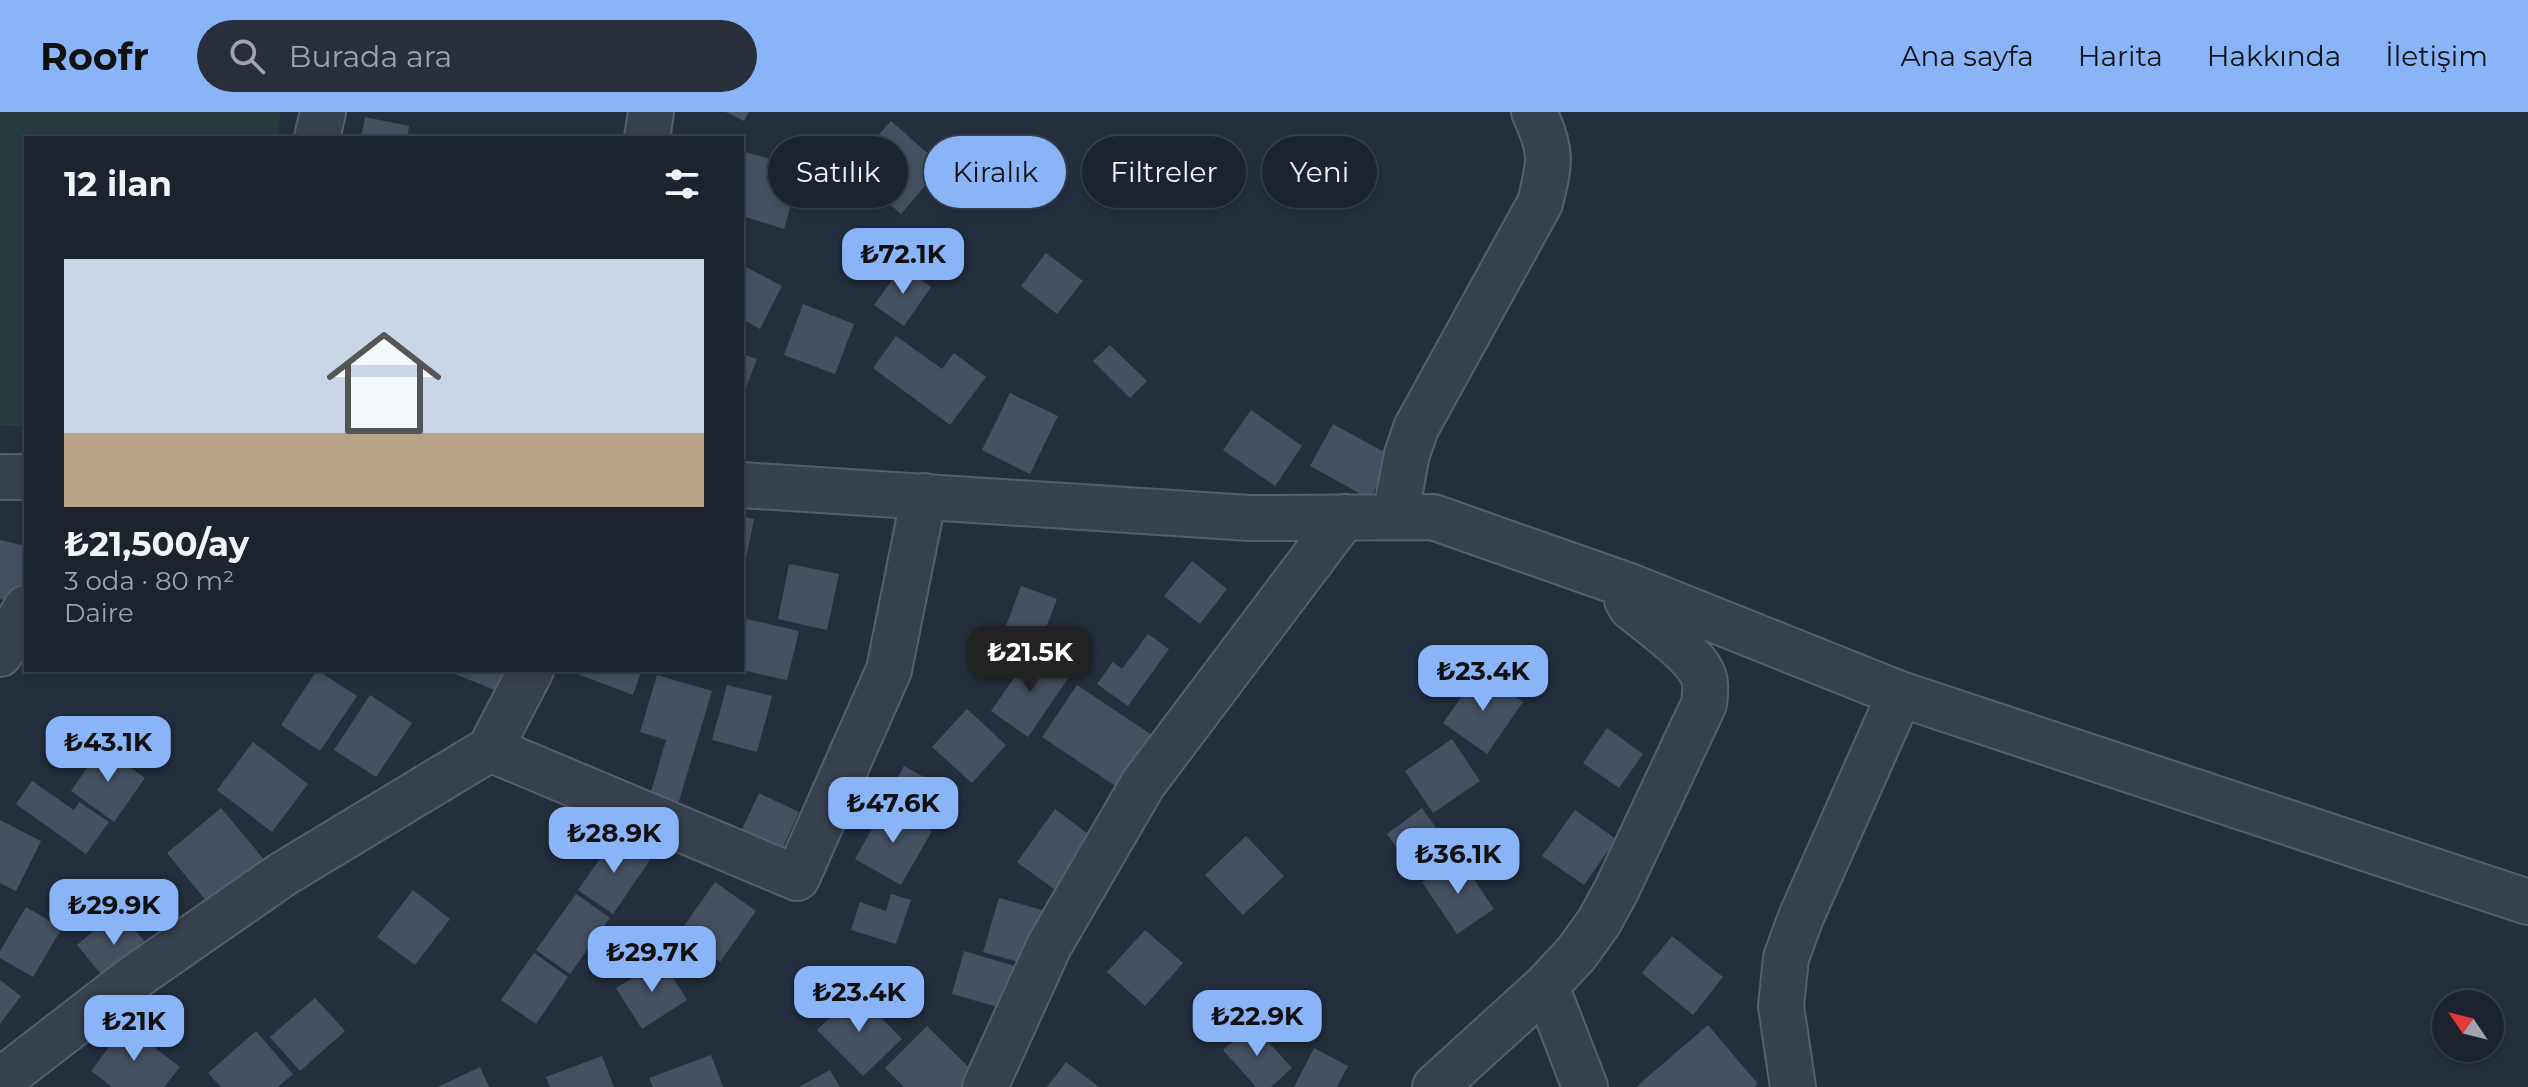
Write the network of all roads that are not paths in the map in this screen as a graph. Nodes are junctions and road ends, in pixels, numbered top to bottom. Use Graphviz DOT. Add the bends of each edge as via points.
graph roads {
  1 [pos="323,112"];
  2 [pos="651,112"];
  3 [pos="1534,112"];
  4 [pos="317,136"];
  5 [pos="647,136"];
  6 [pos="0,477"];
  7 [pos="24,477"];
  8 [pos="744,485"];
  9 [pos="924,496"];
  10 [pos="1344,517"];
  11 [pos="1395,517"];
  12 [pos="1632,587"];
  13 [pos="24,612"];
  14 [pos="0,654"];
  15 [pos="530,672"];
  16 [pos="1900,694"];
  17 [pos="490,749"];
  18 [pos="2528,902"];
  19 [pos="1546,986"];
  20 [pos="0,1081"];
  21 [pos="985,1087"];
  22 [pos="1435,1087"];
  23 [pos="1585,1087"];
  24 [pos="1793,1087"];
  1 -- 4 [label="street"];
  2 -- 5 [label="street"];
  3 -- 11 [label="street" via="1546,137 1549,164 1540,203 1416,428"];
  6 -- 7 [label="street"];
  8 -- 9 [label="street"];
  9 -- 10 [label="street" via="1250,518"];
  9 -- 17 [label="street" via="889,670 797,878"];
  10 -- 11 [label="street"];
  10 -- 21 [label="street" via="1143,784 1049,946"];
  11 -- 12 [label="street" via="1433,517"];
  12 -- 16 [label="street"];
  12 -- 19 [label="street" via="1627,600 1631,607 1694,660 1703,674 1704,704 1599,922"];
  13 -- 14 [label="street"];
  15 -- 17 [label="street"];
  16 -- 18 [label="street"];
  16 -- 24 [label="street" via="1786,958 1781,1006"];
  17 -- 20 [label="street" via="283,874 132,979"];
  19 -- 22 [label="street"];
  19 -- 23 [label="street"];
}
